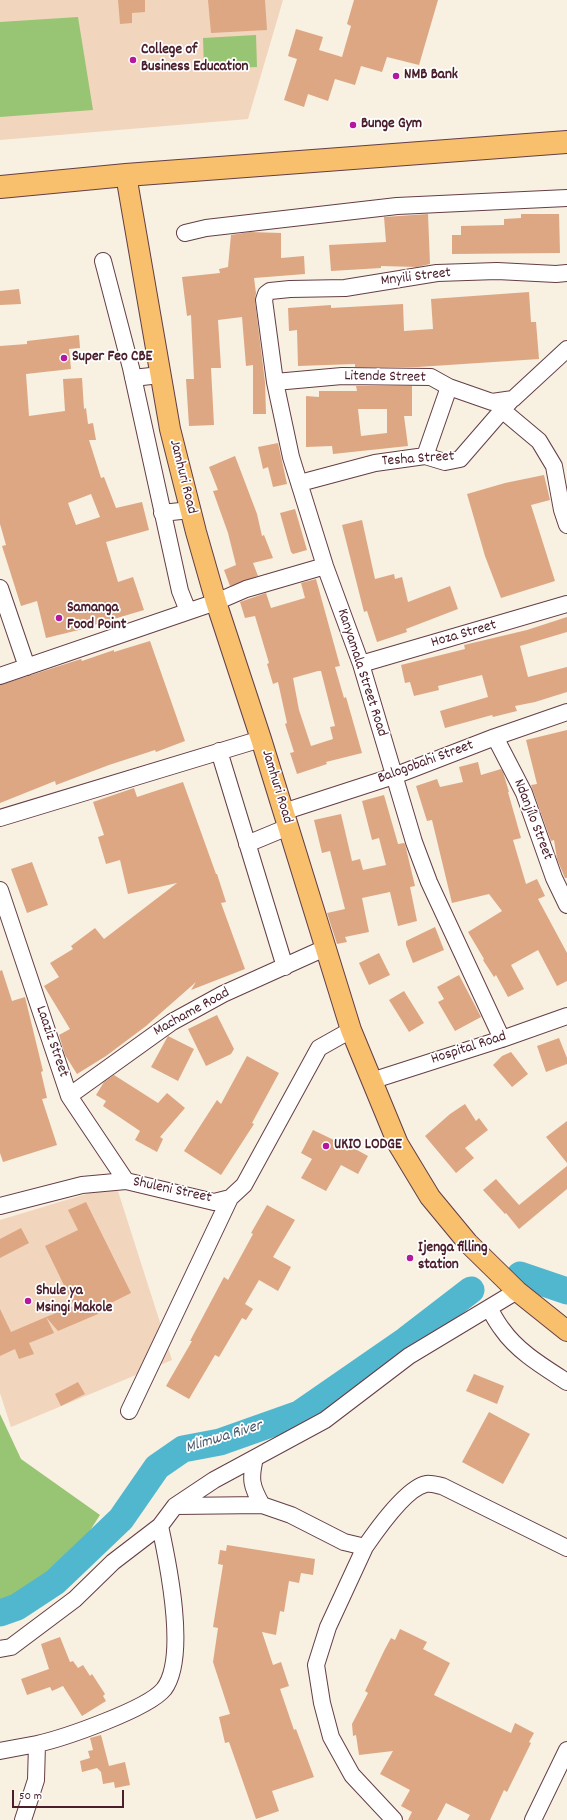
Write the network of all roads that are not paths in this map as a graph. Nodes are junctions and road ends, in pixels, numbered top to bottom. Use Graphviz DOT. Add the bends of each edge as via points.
graph roads {
  1 [pos="567,142"];
  2 [pos="126,175"];
  3 [pos="0,187"];
  4 [pos="567,198"];
  5 [pos="185,233"];
  6 [pos="103,261"];
  7 [pos="567,273"];
  8 [pos="266,294"];
  9 [pos="567,349"];
  10 [pos="160,375"];
  11 [pos="133,378"];
  12 [pos="275,382"];
  13 [pos="448,387"];
  14 [pos="507,405"];
  15 [pos="176,453"];
  16 [pos="149,456"];
  17 [pos="425,456"];
  18 [pos="300,483"];
  19 [pos="190,510"];
  20 [pos="162,512"];
  21 [pos="567,525"];
  22 [pos="325,566"];
  23 [pos="0,588"];
  24 [pos="216,602"];
  25 [pos="567,604"];
  26 [pos="188,612"];
  27 [pos="361,664"];
  28 [pos="27,668"];
  29 [pos="0,676"];
  30 [pos="567,712"];
  31 [pos="495,737"];
  32 [pos="260,738"];
  33 [pos="219,752"];
  34 [pos="394,776"];
  35 [pos="0,818"];
  36 [pos="286,820"];
  37 [pos="247,844"];
  38 [pos="0,890"];
  39 [pos="567,905"];
  40 [pos="326,948"];
  41 [pos="285,968"];
  42 [pos="567,1016"];
  43 [pos="351,1030"];
  44 [pos="502,1040"];
  45 [pos="371,1081"];
  46 [pos="69,1096"];
  47 [pos="126,1181"];
  48 [pos="230,1198"];
  49 [pos="0,1206"];
  50 [pos="517,1291"];
  51 [pos="489,1308"];
  52 [pos="567,1331"];
  53 [pos="567,1382"];
  54 [pos="130,1411"];
  55 [pos="255,1458"];
  56 [pos="175,1506"];
  57 [pos="262,1506"];
  58 [pos="160,1526"];
  59 [pos="365,1547"];
  60 [pos="567,1548"];
  61 [pos="0,1649"];
  62 [pos="37,1744"];
  63 [pos="567,1750"];
  64 [pos="0,1751"];
  65 [pos="23,1820"];
  66 [pos="394,1820"];
  67 [pos="533,1820"];
  1 -- 2 [label="highway"];
  2 -- 3 [label="highway"];
  2 -- 10 [label="main road, Jamhuri Road"];
  4 -- 5 [label="street" via="397,206 206,228"];
  6 -- 11 [label="street"];
  7 -- 8 [label="street, Mnyili Street" via="437,273 345,288 290,289 270,291"];
  8 -- 12 [label="street, Kanyamala Street Road" via="264,300"];
  9 -- 14 [label="street"];
  10 -- 11 [label="street"];
  10 -- 15 [label="main road, Jamhuri Road"];
  11 -- 16 [label="street"];
  12 -- 13 [label="street, Litende Street" via="342,376 431,378"];
  12 -- 18 [label="street, Kanyamala Street Road" via="290,457"];
  13 -- 14 [label="street, Litende Street"];
  13 -- 17 [label="street"];
  14 -- 17 [label="street, Tesha Street" via="460,459 445,462"];
  14 -- 21 [label="street" via="539,441 554,466"];
  15 -- 16 [label="street"];
  15 -- 19 [label="main road, Jamhuri Road"];
  16 -- 20 [label="street"];
  17 -- 18 [label="street, Tesha Street" via="375,463"];
  18 -- 22 [label="street, Kanyamala Street Road"];
  19 -- 20 [label="street"];
  19 -- 24 [label="main road, Jamhuri Road"];
  20 -- 26 [label="street" via="180,591"];
  22 -- 24 [label="street" via="246,589"];
  22 -- 27 [label="street, Kanyamala Street Road"];
  23 -- 28 [label="street"];
  24 -- 26 [label="street"];
  24 -- 32 [label="main road, Jamhuri Road"];
  25 -- 27 [label="street, Hoza Street"];
  26 -- 28 [label="street"];
  27 -- 34 [label="street, Kanyamala Street Road"];
  28 -- 29 [label="street"];
  30 -- 31 [label="street, Balogobahi Street"];
  31 -- 34 [label="street, Balogobahi Street"];
  31 -- 39 [label="street, Ndanjílo Street" via="524,793 554,878"];
  32 -- 33 [label="street"];
  32 -- 36 [label="main road, Jamhuri Road"];
  33 -- 35 [label="street"];
  33 -- 37 [label="street"];
  34 -- 36 [label="street, Balogobahi Street"];
  34 -- 44 [label="street, Kanyamala Street Road" via="429,882"];
  36 -- 37 [label="street, Balogobahi Street"];
  36 -- 40 [label="main road, Jamhuri Road"];
  37 -- 41 [label="street"];
  38 -- 46 [label="street, Laaziz Street"];
  40 -- 41 [label="street, Machame Road"];
  40 -- 43 [label="main road, Jamhuri Road"];
  41 -- 46 [label="street, Machame Road" via="223,994 172,1022"];
  42 -- 44 [label="street, Hospital Road"];
  43 -- 45 [label="main road, Jamhuri Road"];
  43 -- 48 [label="street, Shuleni Street" via="319,1048 244,1186"];
  44 -- 45 [label="street, Hospital Road"];
  45 -- 50 [label="main road, Jamhuri Road" via="398,1144 430,1197 468,1243"];
  46 -- 47 [label="street, Laaziz Street"];
  47 -- 48 [label="street, Shuleni Street" via="214,1202"];
  47 -- 49 [label="street, Shuleni Street" via="82,1185"];
  48 -- 54 [label="street"];
  50 -- 51 [label="street"];
  50 -- 52 [label="main road, Jamhuri Road"];
  51 -- 53 [label="street" via="513,1343"];
  51 -- 55 [label="street" via="409,1356 325,1420"];
  55 -- 56 [label="street" via="214,1480"];
  55 -- 57 [label="street" via="251,1478 254,1492"];
  56 -- 57 [label="street"];
  56 -- 58 [label="street"];
  57 -- 59 [label="street" via="291,1515 344,1542"];
  58 -- 61 [label="street" via="113,1562 75,1599 11,1647"];
  58 -- 62 [label="street" via="170,1575 176,1632 172,1672 165,1688 157,1696 133,1710 56,1740"];
  59 -- 60 [label="street" via="392,1509 426,1484 442,1486"];
  59 -- 66 [label="street" via="328,1627 316,1665 331,1737 352,1776"];
  62 -- 64 [label="street"];
  62 -- 65 [label="street" via="36,1780"];
  63 -- 67 [label="street"];
}
